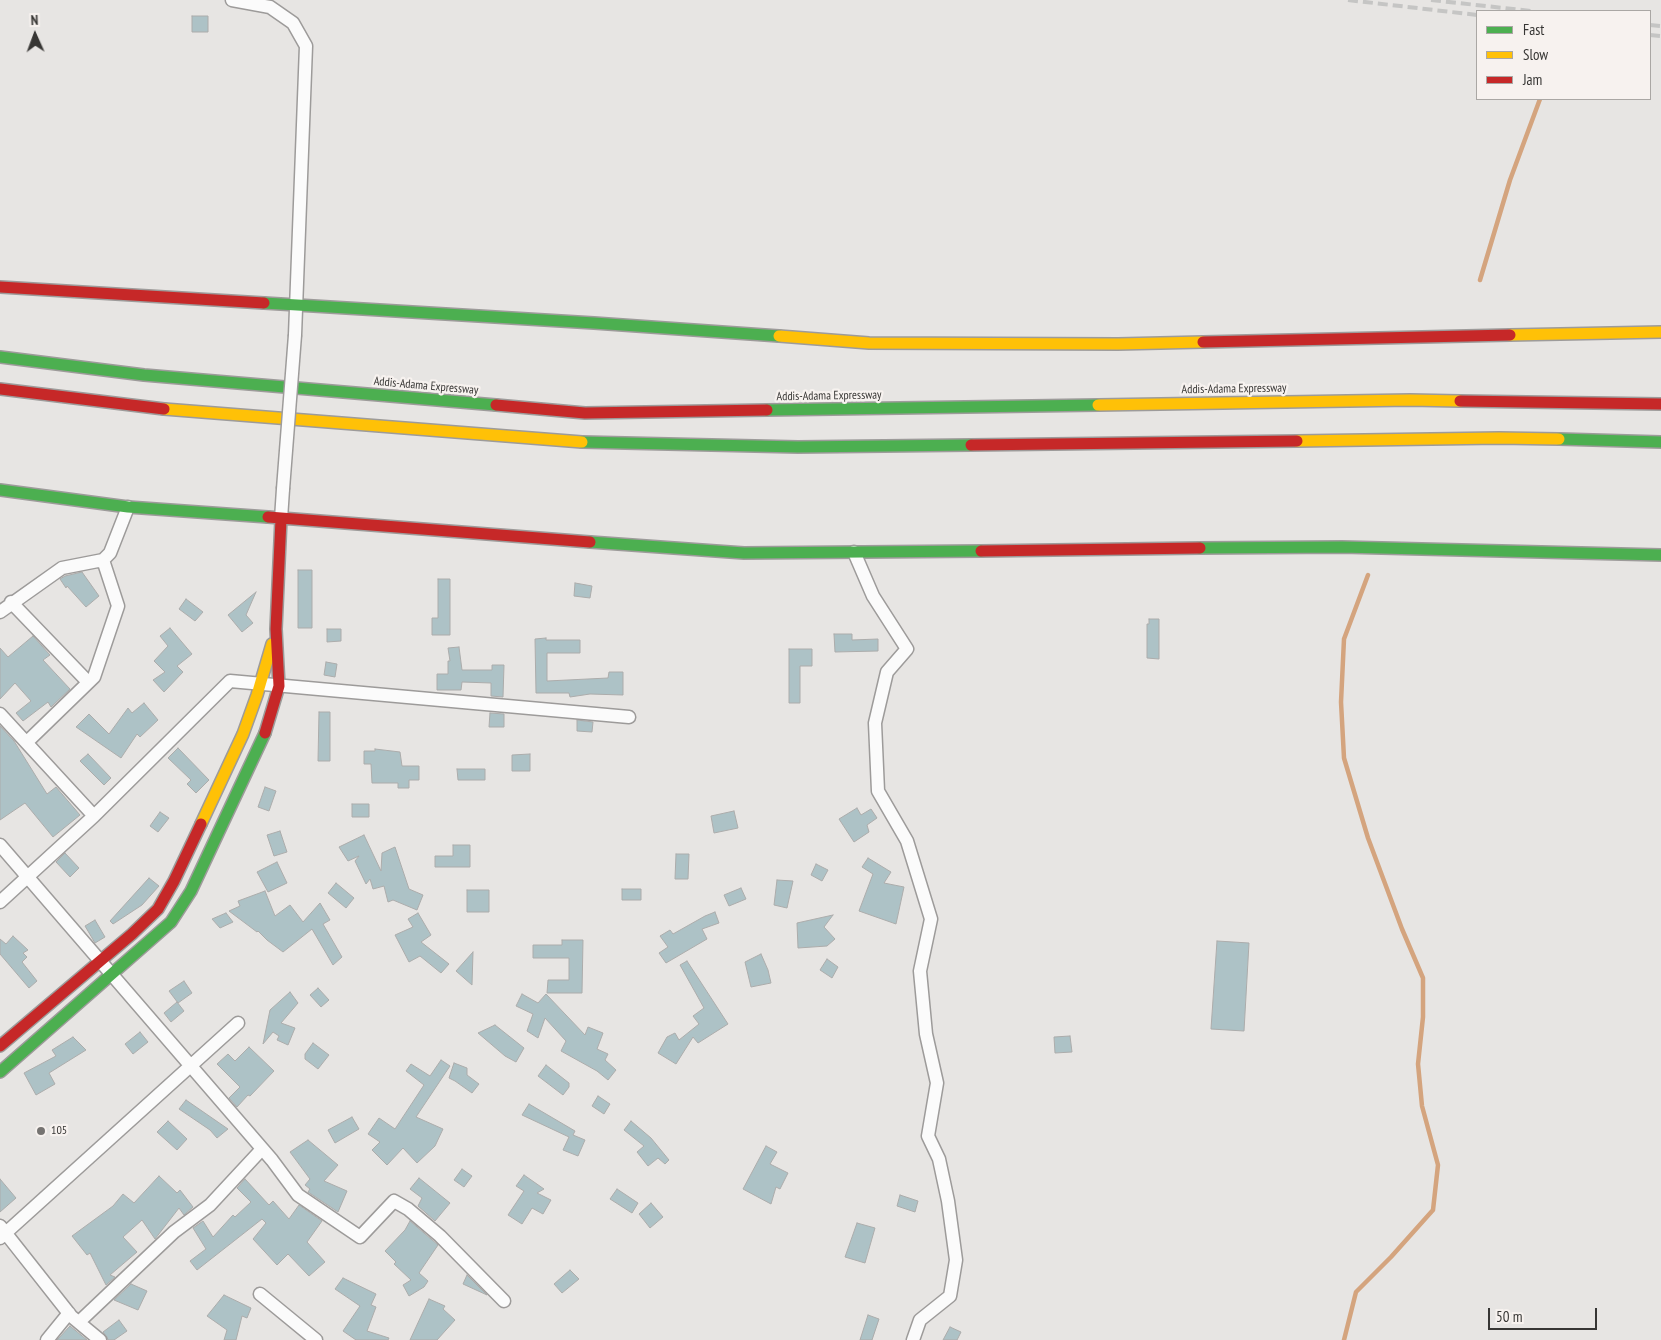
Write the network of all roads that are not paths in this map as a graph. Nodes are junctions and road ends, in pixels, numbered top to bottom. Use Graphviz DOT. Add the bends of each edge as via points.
graph roads {
  1 [pos="232,0"];
  2 [pos="0,287"];
  3 [pos="298,305"];
  4 [pos="1661,332"];
  5 [pos="0,357"];
  6 [pos="0,389"];
  7 [pos="1661,404"];
  8 [pos="1661,442"];
  9 [pos="0,490"];
  10 [pos="128,507"];
  11 [pos="281,520"];
  12 [pos="854,552"];
  13 [pos="1661,555"];
  14 [pos="103,560"];
  15 [pos="12,602"];
  16 [pos="0,612"];
  17 [pos="276,629"];
  18 [pos="88,682"];
  19 [pos="260,683"];
  20 [pos="279,686"];
  21 [pos="0,714"];
  22 [pos="629,717"];
  23 [pos="27,742"];
  24 [pos="94,816"];
  25 [pos="0,845"];
  26 [pos="28,878"];
  27 [pos="0,902"];
  28 [pos="100,961"];
  29 [pos="112,975"];
  30 [pos="238,1023"];
  31 [pos="0,1046"];
  32 [pos="190,1066"];
  33 [pos="0,1072"];
  34 [pos="262,1149"];
  35 [pos="2,1233"];
  36 [pos="260,1294"];
  37 [pos="504,1301"];
  38 [pos="69,1313"];
  39 [pos="79,1322"];
  40 [pos="48,1340"];
  41 [pos="100,1340"];
  42 [pos="316,1340"];
  43 [pos="913,1340"];
  1 -- 3 [label="street" via="270,7 293,22 306,46"];
  2 -- 3 [label="main road"];
  3 -- 4 [label="main road" via="869,343 1118,344"];
  3 -- 11 [label="street, bridge"];
  5 -- 7 [label="main road, Addis-Adama Expressway" via="144,375 585,413 1410,400"];
  6 -- 8 [label="main road" via="186,412 563,442 798,447 1499,438"];
  9 -- 10 [label="main road"];
  10 -- 11 [label="main road"];
  10 -- 14 [label="street" via="110,553"];
  11 -- 12 [label="main road" via="744,552"];
  11 -- 17 [label="main road"];
  12 -- 13 [label="main road" via="1342,547"];
  12 -- 43 [label="street" via="873,596 907,649 888,672 875,722 878,790 907,842 932,919 920,971 926,1034 937,1083 928,1136 939,1159 956,1260 950,1296 920,1320"];
  14 -- 15 [label="street" via="62,568"];
  14 -- 18 [label="street" via="118,606 94,677"];
  15 -- 16 [label="street"];
  15 -- 18 [label="street"];
  17 -- 19 [label="main road"];
  17 -- 20 [label="main road"];
  18 -- 23 [label="street"];
  19 -- 20 [label="street"];
  19 -- 24 [label="street" via="230,681"];
  19 -- 28 [label="main road" via="243,734 162,902 152,916"];
  20 -- 22 [label="street"];
  20 -- 29 [label="main road" via="262,741 191,891 171,922"];
  21 -- 23 [label="street"];
  23 -- 24 [label="street"];
  24 -- 26 [label="street"];
  25 -- 26 [label="street"];
  26 -- 27 [label="street"];
  26 -- 28 [label="street"];
  28 -- 29 [label="street"];
  28 -- 31 [label="main road"];
  29 -- 32 [label="street"];
  29 -- 33 [label="main road"];
  30 -- 32 [label="street"];
  32 -- 34 [label="street"];
  32 -- 35 [label="street"];
  34 -- 37 [label="street" via="298,1195 360,1238 394,1201 408,1209 440,1236"];
  34 -- 39 [label="street" via="210,1205 174,1232"];
  35 -- 38 [label="street"];
  36 -- 42 [label="street"];
  38 -- 39 [label="street"];
  38 -- 40 [label="street"];
  39 -- 41 [label="street"];
}
